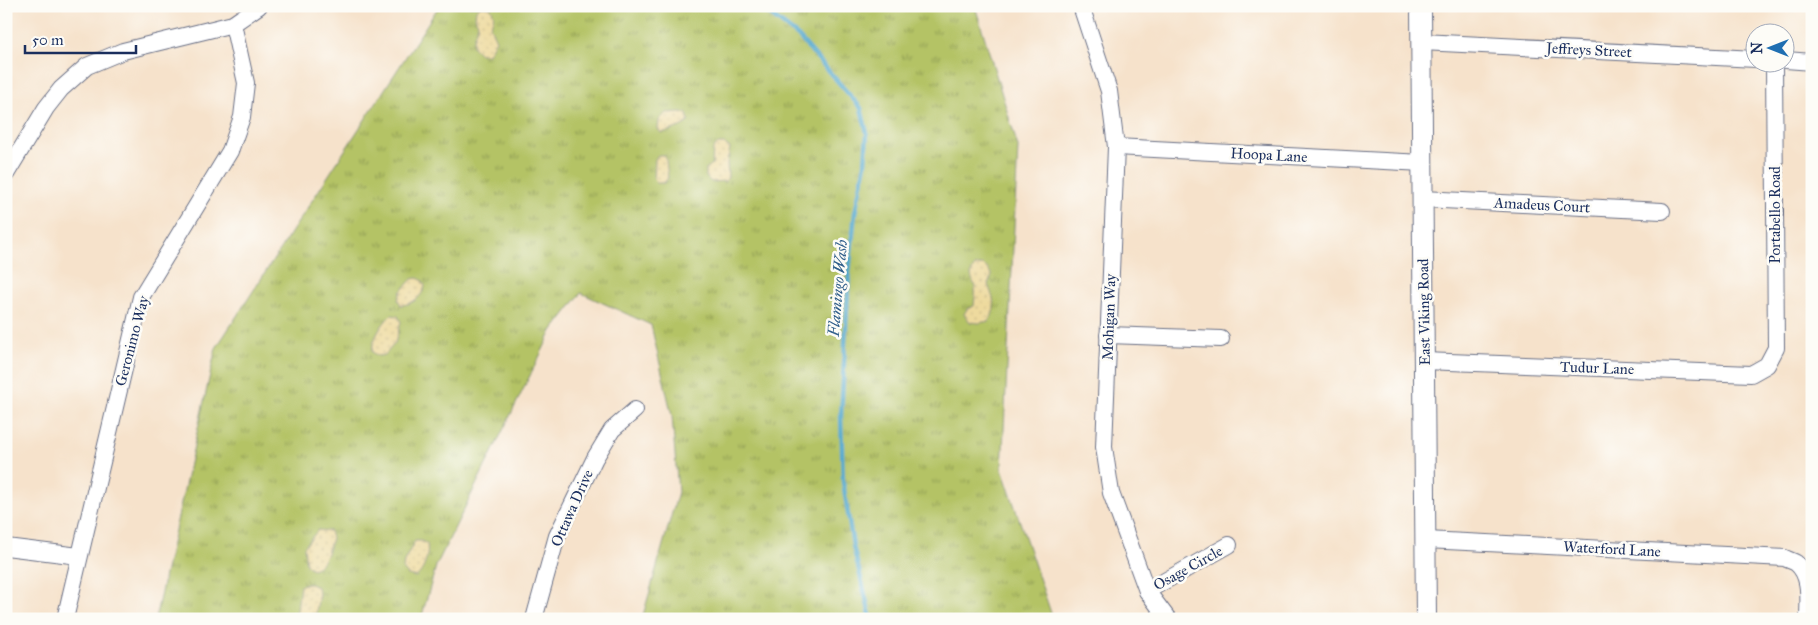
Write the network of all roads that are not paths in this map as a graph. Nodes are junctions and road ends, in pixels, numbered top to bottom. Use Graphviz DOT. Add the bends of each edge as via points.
graph roads {
  1 [pos="259,6"];
  2 [pos="1081,6"];
  3 [pos="1422,6"];
  4 [pos="234,24"];
  5 [pos="1422,42"];
  6 [pos="1746,58"];
  7 [pos="1796,61"];
  8 [pos="1812,62"];
  9 [pos="1774,72"];
  10 [pos="1116,147"];
  11 [pos="1423,163"];
  12 [pos="6,174"];
  13 [pos="1423,199"];
  14 [pos="1662,211"];
  15 [pos="1108,335"];
  16 [pos="1221,339"];
  17 [pos="1424,361"];
  18 [pos="1767,365"];
  19 [pos="635,410"];
  20 [pos="1426,540"];
  21 [pos="1229,545"];
  22 [pos="6,547"];
  23 [pos="79,556"];
  24 [pos="1147,591"];
  25 [pos="65,619"];
  26 [pos="534,619"];
  27 [pos="1168,619"];
  28 [pos="1426,619"];
  29 [pos="1808,619"];
  1 -- 4 [label="street"];
  2 -- 10 [label="street, Mohigan Way" via="1109,91"];
  3 -- 5 [label="street, East Viking Road"];
  4 -- 12 [label="street" via="123,51 87,66 60,90 46,108"];
  4 -- 23 [label="street, Geronimo Way" via="246,83 242,117 230,151 141,297"];
  5 -- 6 [label="street, Jeffreys Street"];
  5 -- 11 [label="street, East Viking Road"];
  7 -- 8 [label="street"];
  9 -- 18 [label="street, Portabello Road" via="1776,348"];
  10 -- 11 [label="street, Hoopa Lane"];
  10 -- 15 [label="street, Mohigan Way"];
  11 -- 13 [label="street, East Viking Road"];
  13 -- 14 [label="street, Amadeus Court"];
  13 -- 17 [label="street, East Viking Road"];
  15 -- 16 [label="street"];
  15 -- 24 [label="street, Mohigan Way" via="1104,447 1111,493"];
  17 -- 18 [label="street, Tudur Lane" via="1751,374"];
  17 -- 20 [label="street, East Viking Road"];
  19 -- 26 [label="street, Ottawa Drive" via="612,430 569,510 557,536"];
  20 -- 28 [label="street, East Viking Road"];
  20 -- 29 [label="street, Waterford Lane" via="1785,558 1797,564 1805,575"];
  21 -- 24 [label="street, Osage Circle"];
  22 -- 23 [label="street"];
  23 -- 25 [label="street, Geronimo Way"];
  24 -- 27 [label="street, Mohigan Way"];
}
